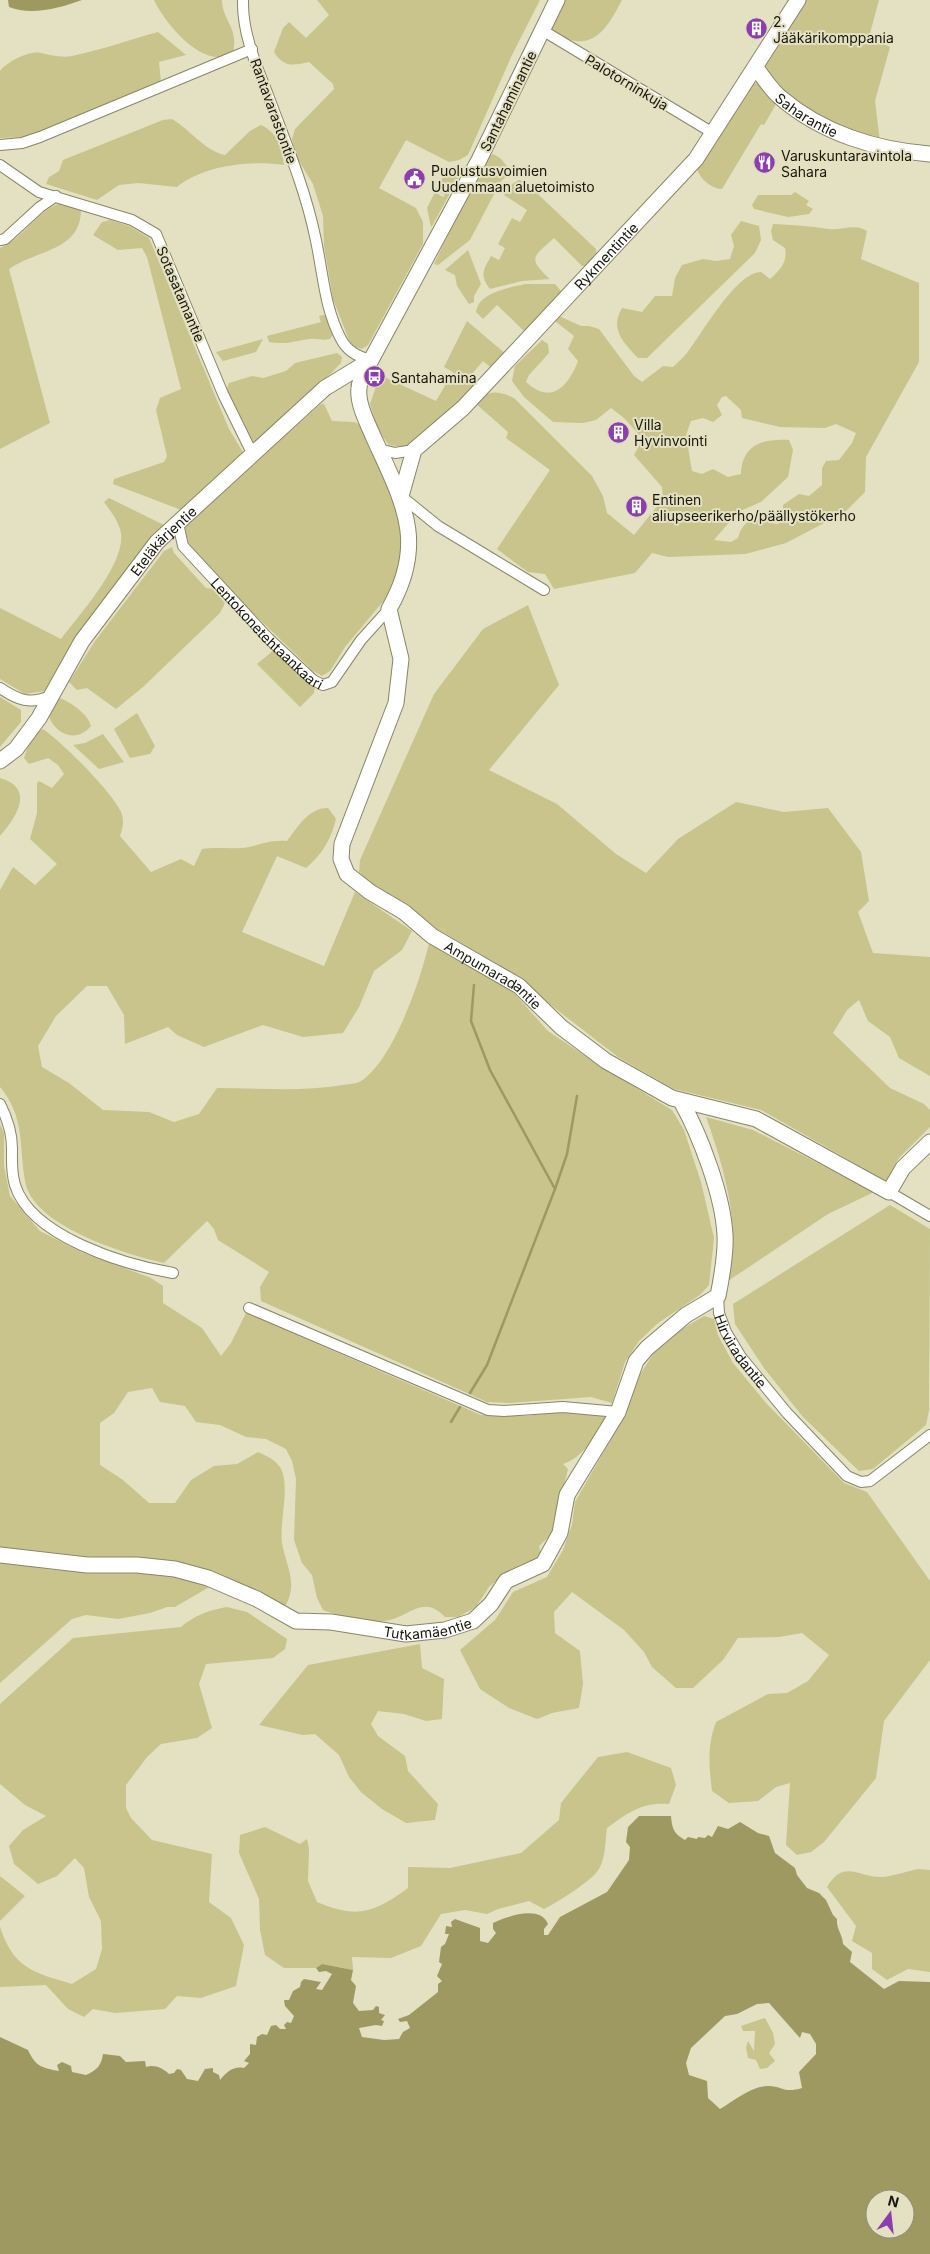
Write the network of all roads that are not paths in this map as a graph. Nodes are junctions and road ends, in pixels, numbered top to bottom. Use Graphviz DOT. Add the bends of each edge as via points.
graph roads {
  1 [pos="243,0"];
  2 [pos="557,0"];
  3 [pos="798,0"];
  4 [pos="542,30"];
  5 [pos="252,49"];
  6 [pos="756,68"];
  7 [pos="713,133"];
  8 [pos="0,145"];
  9 [pos="930,154"];
  10 [pos="0,165"];
  11 [pos="56,196"];
  12 [pos="0,240"];
  13 [pos="371,360"];
  14 [pos="379,449"];
  15 [pos="414,450"];
  16 [pos="253,455"];
  17 [pos="401,496"];
  18 [pos="178,523"];
  19 [pos="544,590"];
  20 [pos="388,609"];
  21 [pos="0,688"];
  22 [pos="50,696"];
  23 [pos="0,761"];
  24 [pos="680,1101"];
  25 [pos="0,1104"];
  26 [pos="930,1142"];
  27 [pos="889,1192"];
  28 [pos="930,1216"];
  29 [pos="173,1273"];
  30 [pos="718,1296"];
  31 [pos="249,1308"];
  32 [pos="618,1412"];
  33 [pos="930,1434"];
  34 [pos="0,1555"];
  1 -- 5 [label="street" via="242,18"];
  2 -- 4 [label="street, Santahaminantie"];
  3 -- 6 [label="street, Rykmentintie"];
  4 -- 7 [label="street, Palotorninkuja"];
  4 -- 13 [label="street, Santahaminantie" via="475,169"];
  5 -- 8 [label="street, Rantavarastontie" via="40,137"];
  5 -- 13 [label="street, Rantavarastontie" via="315,234 328,307 341,340 360,357"];
  6 -- 7 [label="street, Rykmentintie"];
  6 -- 9 [label="street, Saharantie" via="780,97 834,131 890,150"];
  7 -- 15 [label="street, Rykmentintie" via="696,159 463,408"];
  10 -- 11 [label="street, Sotasatamantie" via="39,192"];
  11 -- 12 [label="street"];
  11 -- 16 [label="street, Sotasatamantie" via="132,220 156,234 223,394"];
  13 -- 14 [label="street, Lentokonetehtaankaari" via="359,388 364,414"];
  13 -- 16 [label="street, Eteläkärjentie" via="325,388"];
  14 -- 15 [label="street" via="394,453"];
  14 -- 17 [label="street, Lentokonetehtaankaari"];
  15 -- 17 [label="street"];
  16 -- 18 [label="street, Eteläkärjentie"];
  17 -- 19 [label="street" via="438,526"];
  17 -- 20 [label="street, Lentokonetehtaankaari" via="410,546 409,562 404,580"];
  18 -- 20 [label="street, Lentokonetehtaankaari" via="184,546 268,639 323,685 332,682 361,640"];
  18 -- 22 [label="street, Eteläkärjentie" via="157,542 82,641"];
  20 -- 24 [label="street, Ampumaradantie" via="401,659 396,703 342,844 341,859 347,874 404,912 432,936 519,986 561,1027 606,1061"];
  21 -- 22 [label="street" via="24,701 37,702"];
  22 -- 23 [label="street, Eteläkärjentie" via="16,749"];
  24 -- 27 [label="street, Ampumaradantie" via="756,1118"];
  24 -- 30 [label="street, Hirviradantie" via="694,1124 720,1200 725,1235"];
  25 -- 29 [label="street" via="10,1130 15,1186 30,1211 44,1223 94,1250 158,1272"];
  26 -- 27 [label="street" via="904,1168"];
  27 -- 28 [label="street"];
  30 -- 32 [label="street, Tutkamäentie" via="686,1314 647,1348 636,1362"];
  30 -- 33 [label="street, Hirviradantie" via="719,1313 726,1332 741,1357 787,1414 847,1476 862,1482 870,1481"];
  31 -- 32 [label="street" via="488,1410 563,1407"];
  32 -- 34 [label="street, Tutkamäentie" via="567,1495 560,1533 543,1564 506,1581 491,1604 473,1621 445,1630 406,1634 331,1622 296,1621 257,1599 208,1578 175,1569 87,1565"];
}
